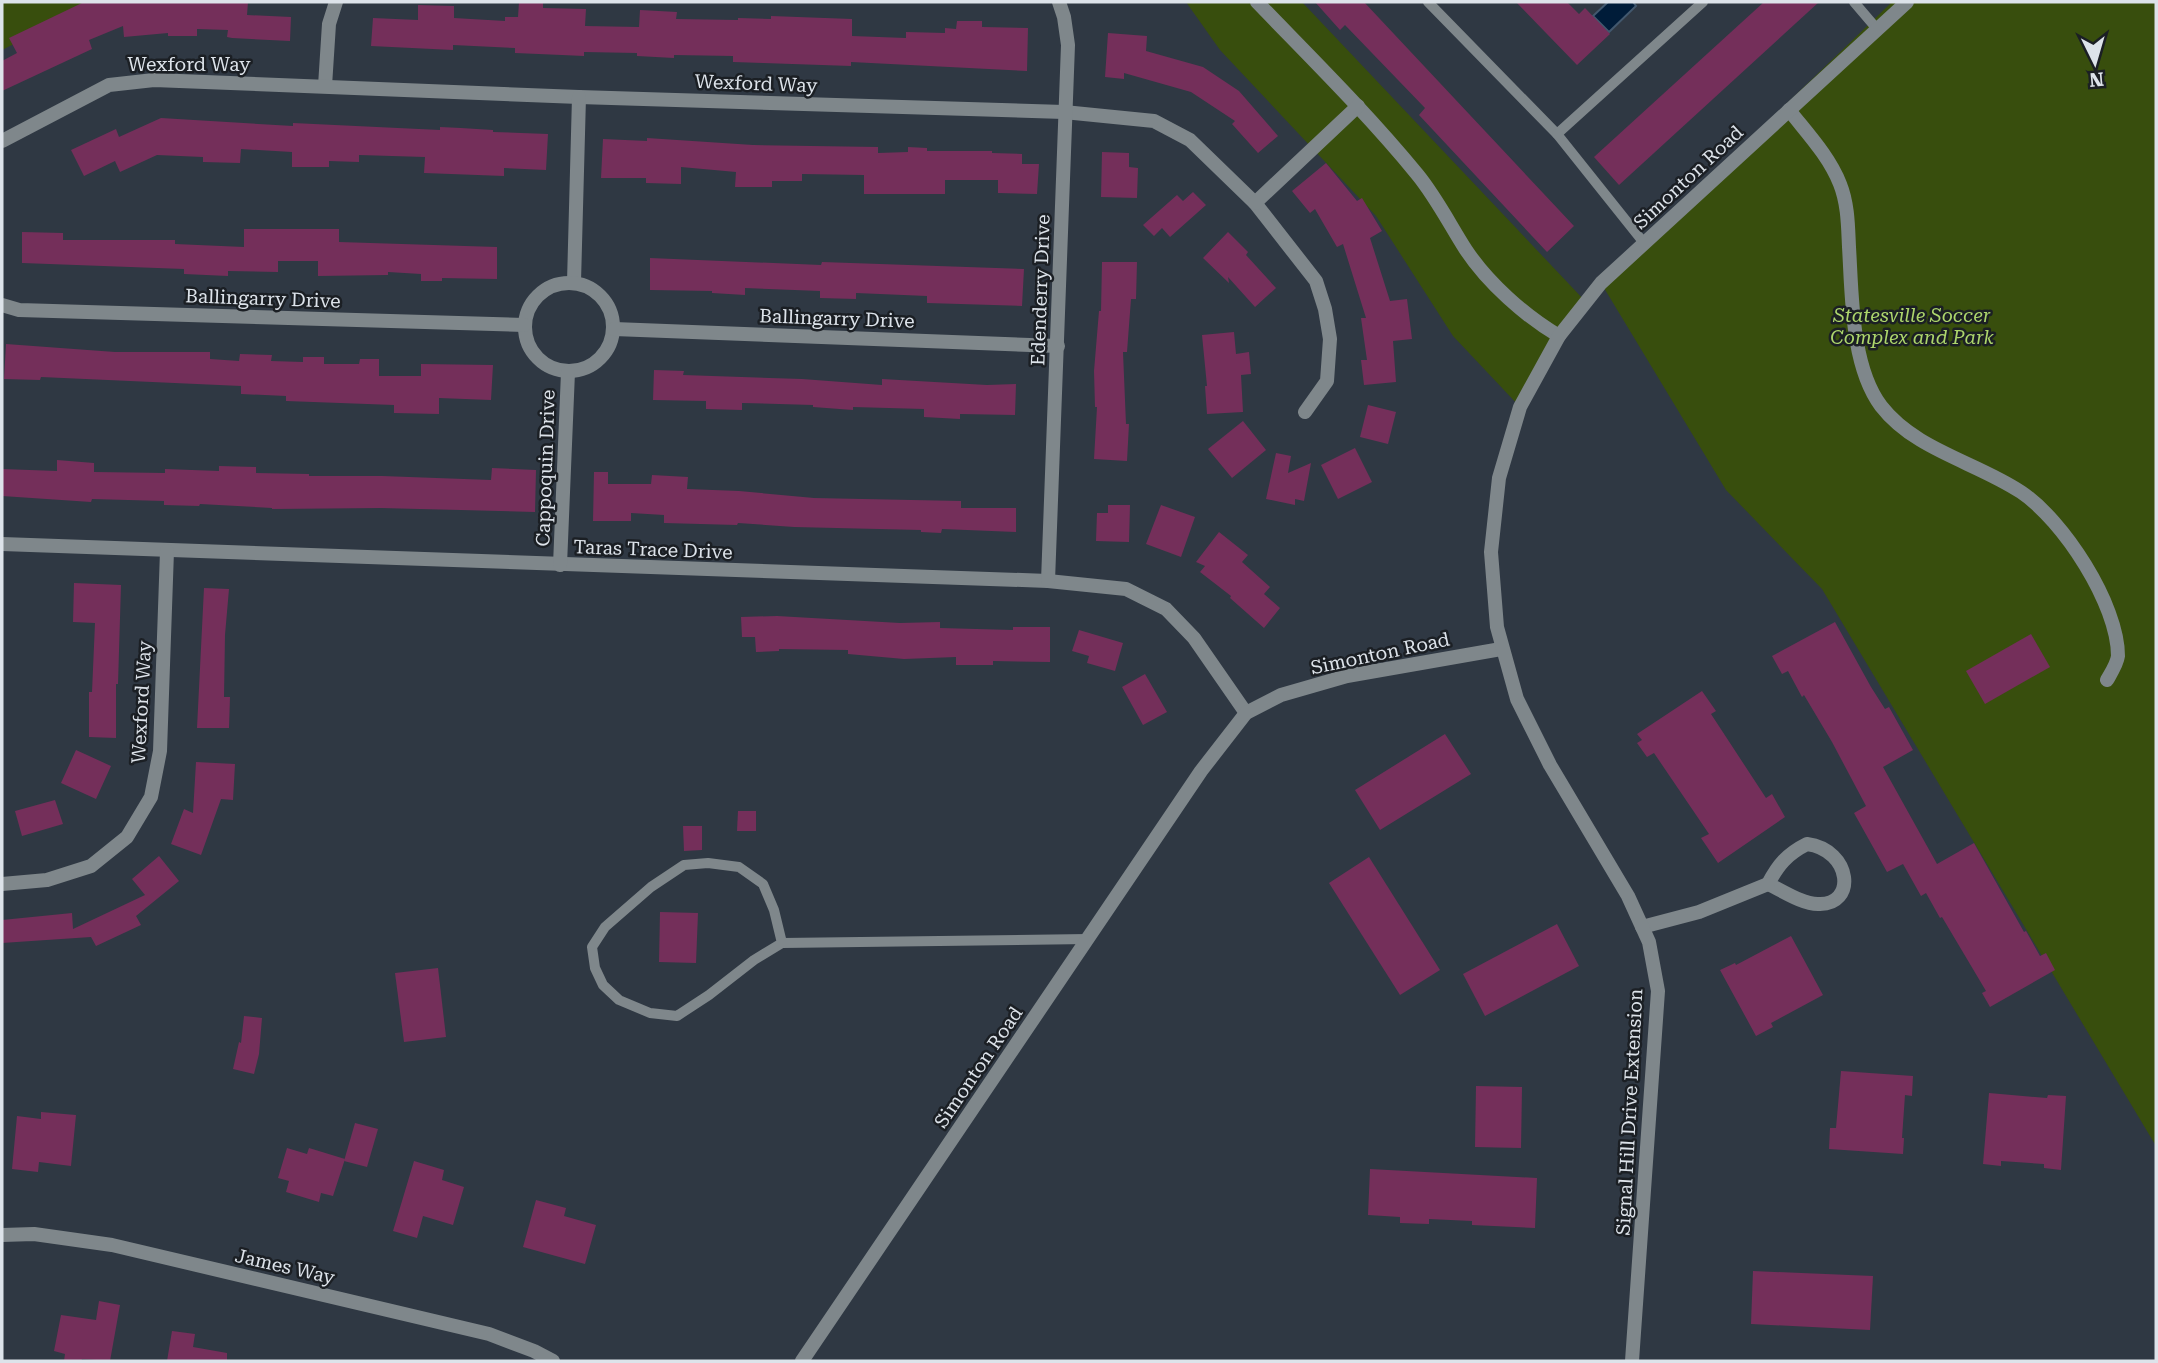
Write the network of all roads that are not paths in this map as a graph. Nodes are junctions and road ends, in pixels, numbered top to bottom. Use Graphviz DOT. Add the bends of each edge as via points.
graph roads {
  1 [pos="336,2"];
  2 [pos="1059,2"];
  3 [pos="1258,2"];
  4 [pos="1428,2"];
  5 [pos="1703,2"];
  6 [pos="1854,2"];
  7 [pos="1907,2"];
  8 [pos="1877,29"];
  9 [pos="325,86"];
  10 [pos="579,97"];
  11 [pos="1357,106"];
  12 [pos="1789,110"];
  13 [pos="1064,112"];
  14 [pos="1557,134"];
  15 [pos="2,141"];
  16 [pos="1255,204"];
  17 [pos="1644,243"];
  18 [pos="574,282"];
  19 [pos="2,305"];
  20 [pos="524,325"];
  21 [pos="614,329"];
  22 [pos="1559,336"];
  23 [pos="1058,346"];
  24 [pos="568,372"];
  25 [pos="1305,412"];
  26 [pos="2,544"];
  27 [pos="167,551"];
  28 [pos="560,565"];
  29 [pos="1048,581"];
  30 [pos="1501,649"];
  31 [pos="2107,680"];
  32 [pos="1246,713"];
  33 [pos="2,884"];
  34 [pos="1768,884"];
  35 [pos="1642,927"];
  36 [pos="1088,939"];
  37 [pos="782,943"];
  38 [pos="2,1235"];
  39 [pos="527,1355"];
  40 [pos="554,1361"];
  41 [pos="802,1361"];
  42 [pos="1632,1361"];
  1 -- 9 [label="street" via="329,24"];
  2 -- 13 [label="street, Edenderry Drive" via="1068,45"];
  3 -- 11 [label="street"];
  4 -- 14 [label="lane"];
  5 -- 14 [label="lane"];
  6 -- 8 [label="lane"];
  7 -- 8 [label="street, Simonton Road"];
  8 -- 12 [label="street, Simonton Road"];
  9 -- 10 [label="street, Wexford Way"];
  9 -- 15 [label="street, Wexford Way" via="154,80 109,85"];
  10 -- 13 [label="street, Wexford Way"];
  10 -- 18 [label="street"];
  11 -- 16 [label="street"];
  11 -- 22 [label="street" via="1418,175 1468,253 1503,293"];
  12 -- 17 [label="street, Simonton Road"];
  12 -- 31 [label="street" via="1824,154 1840,184 1848,216 1853,310 1867,381 1881,406 1903,428 2022,492 2059,528 2088,568 2111,617 2118,659"];
  13 -- 16 [label="street, Wexford Way" via="1154,121 1190,140"];
  13 -- 23 [label="street, Edenderry Drive"];
  14 -- 17 [label="lane"];
  16 -- 25 [label="street, Wexford Way" via="1316,281 1325,309 1330,339 1327,381"];
  17 -- 22 [label="street, Simonton Road" via="1601,283"];
  18 -- 20 [label="street" via="546,288 530,304"];
  18 -- 21 [label="street" via="600,294 610,309"];
  19 -- 20 [label="street, Ballingarry Drive" via="19,310"];
  20 -- 24 [label="street" via="527,344 538,359"];
  21 -- 23 [label="street, Ballingarry Drive"];
  21 -- 24 [label="street" via="610,346 598,361"];
  22 -- 30 [label="street, Simonton Road" via="1520,407 1499,478 1491,552"];
  23 -- 29 [label="street, Edenderry Drive"];
  24 -- 28 [label="street, Cappoquin Drive"];
  26 -- 27 [label="street, Taras Trace Drive"];
  27 -- 28 [label="street, Taras Trace Drive"];
  27 -- 33 [label="street, Wexford Way" via="160,751 151,797 127,837 91,866 47,880"];
  28 -- 29 [label="street, Taras Trace Drive"];
  29 -- 32 [label="street, Taras Trace Drive" via="1126,589 1166,609 1194,638"];
  30 -- 32 [label="street, Simonton Road" via="1347,676 1281,695"];
  30 -- 35 [label="street, Signal Hill Drive Extension" via="1517,699 1550,765"];
  32 -- 36 [label="street, Simonton Road" via="1201,771"];
  34 -- 34 [label="street" via="1815,904 1828,904 1843,890 1845,877 1840,862 1821,846 1807,844 1780,863"];
  34 -- 35 [label="street" via="1699,912"];
  35 -- 42 [label="street, Signal Hill Drive Extension" via="1658,991"];
  36 -- 37 [label="lane"];
  36 -- 41 [label="street, Simonton Road"];
  37 -- 37 [label="lane" via="677,1016 650,1013 620,1000 603,985 592,947 605,927 651,887 684,865 708,863 739,867 763,884"];
  38 -- 39 [label="street, James Way" via="34,1234 113,1245 489,1334"];
  39 -- 40 [label="street, James Way"];
}
